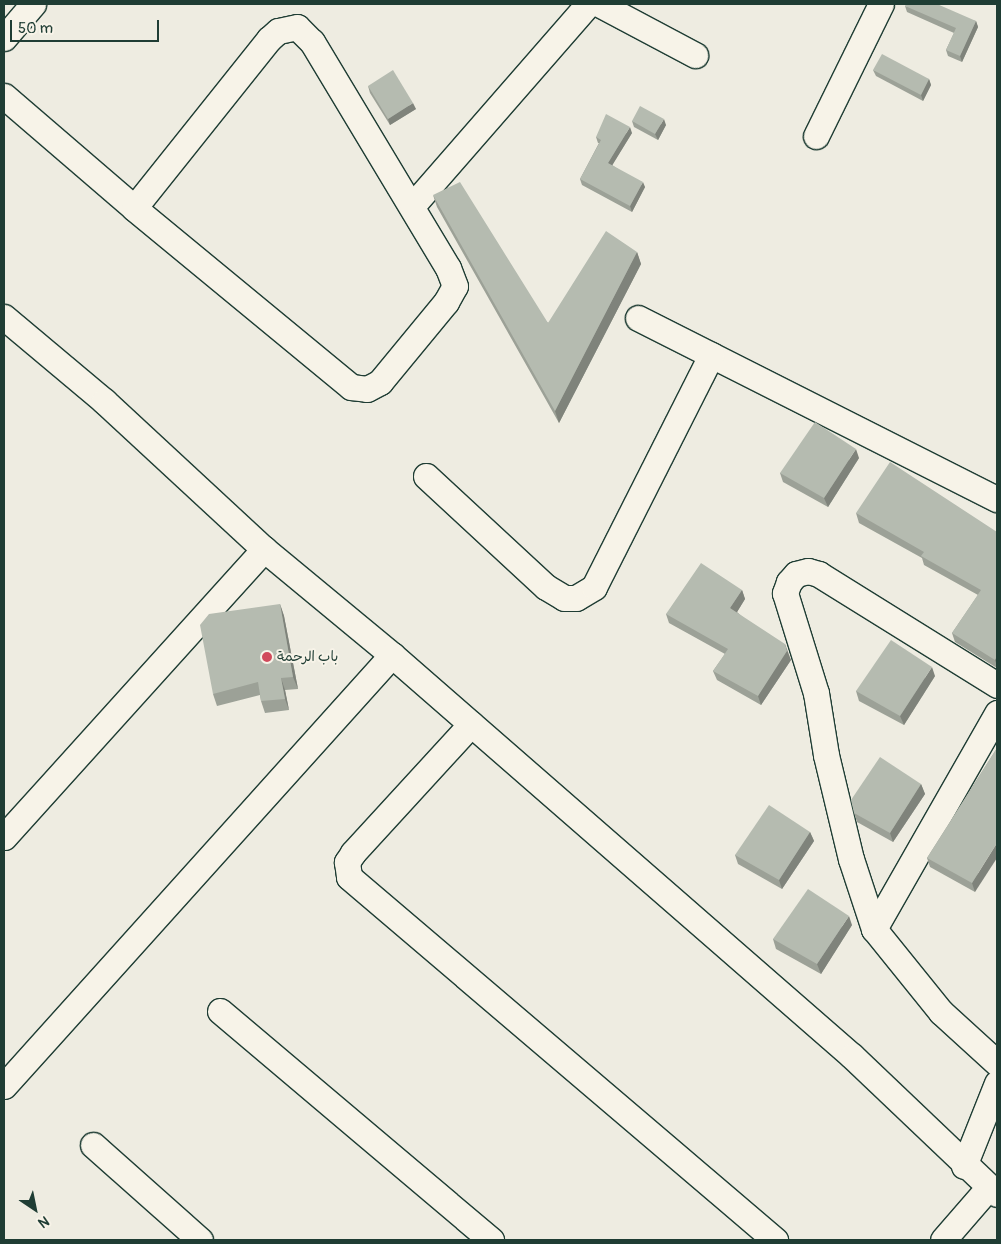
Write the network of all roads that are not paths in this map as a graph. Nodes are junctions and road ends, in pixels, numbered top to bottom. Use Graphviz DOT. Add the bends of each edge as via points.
graph roads {
  1 [pos="33,4"];
  2 [pos="588,4"];
  3 [pos="599,4"];
  4 [pos="881,4"];
  5 [pos="4,38"];
  6 [pos="695,55"];
  7 [pos="4,96"];
  8 [pos="816,136"];
  9 [pos="412,206"];
  10 [pos="134,208"];
  11 [pos="4,318"];
  12 [pos="638,318"];
  13 [pos="711,355"];
  14 [pos="426,476"];
  15 [pos="997,499"];
  16 [pos="264,549"];
  17 [pos="392,655"];
  18 [pos="997,684"];
  19 [pos="997,713"];
  20 [pos="471,724"];
  21 [pos="4,836"];
  22 [pos="874,929"];
  23 [pos="220,1011"];
  24 [pos="997,1063"];
  25 [pos="997,1083"];
  26 [pos="4,1086"];
  27 [pos="93,1145"];
  28 [pos="964,1166"];
  29 [pos="993,1191"];
  30 [pos="769,1238"];
  31 [pos="200,1240"];
  32 [pos="491,1240"];
  33 [pos="943,1240"];
  1 -- 5 [label="street"];
  2 -- 9 [label="street"];
  3 -- 6 [label="street"];
  4 -- 8 [label="street"];
  7 -- 10 [label="street"];
  9 -- 10 [label="street" via="312,42 304,31 289,27 268,39"];
  9 -- 10 [label="street" via="452,274 455,286 446,302 380,382 362,389 345,384"];
  11 -- 16 [label="street" via="104,400"];
  12 -- 13 [label="street"];
  13 -- 14 [label="street" via="594,587 576,598 564,598 546,587"];
  13 -- 15 [label="street"];
  16 -- 17 [label="street"];
  16 -- 21 [label="street"];
  17 -- 20 [label="street"];
  17 -- 26 [label="street"];
  18 -- 22 [label="street" via="819,574 796,574 789,582 784,593 816,694 826,755 851,859"];
  19 -- 22 [label="street"];
  20 -- 28 [label="street" via="852,1056"];
  20 -- 30 [label="street" via="353,853 347,862 349,877"];
  22 -- 24 [label="street" via="941,1012"];
  23 -- 32 [label="street"];
  25 -- 28 [label="street"];
  27 -- 31 [label="street"];
  28 -- 29 [label="street"];
  29 -- 33 [label="street"];
}
